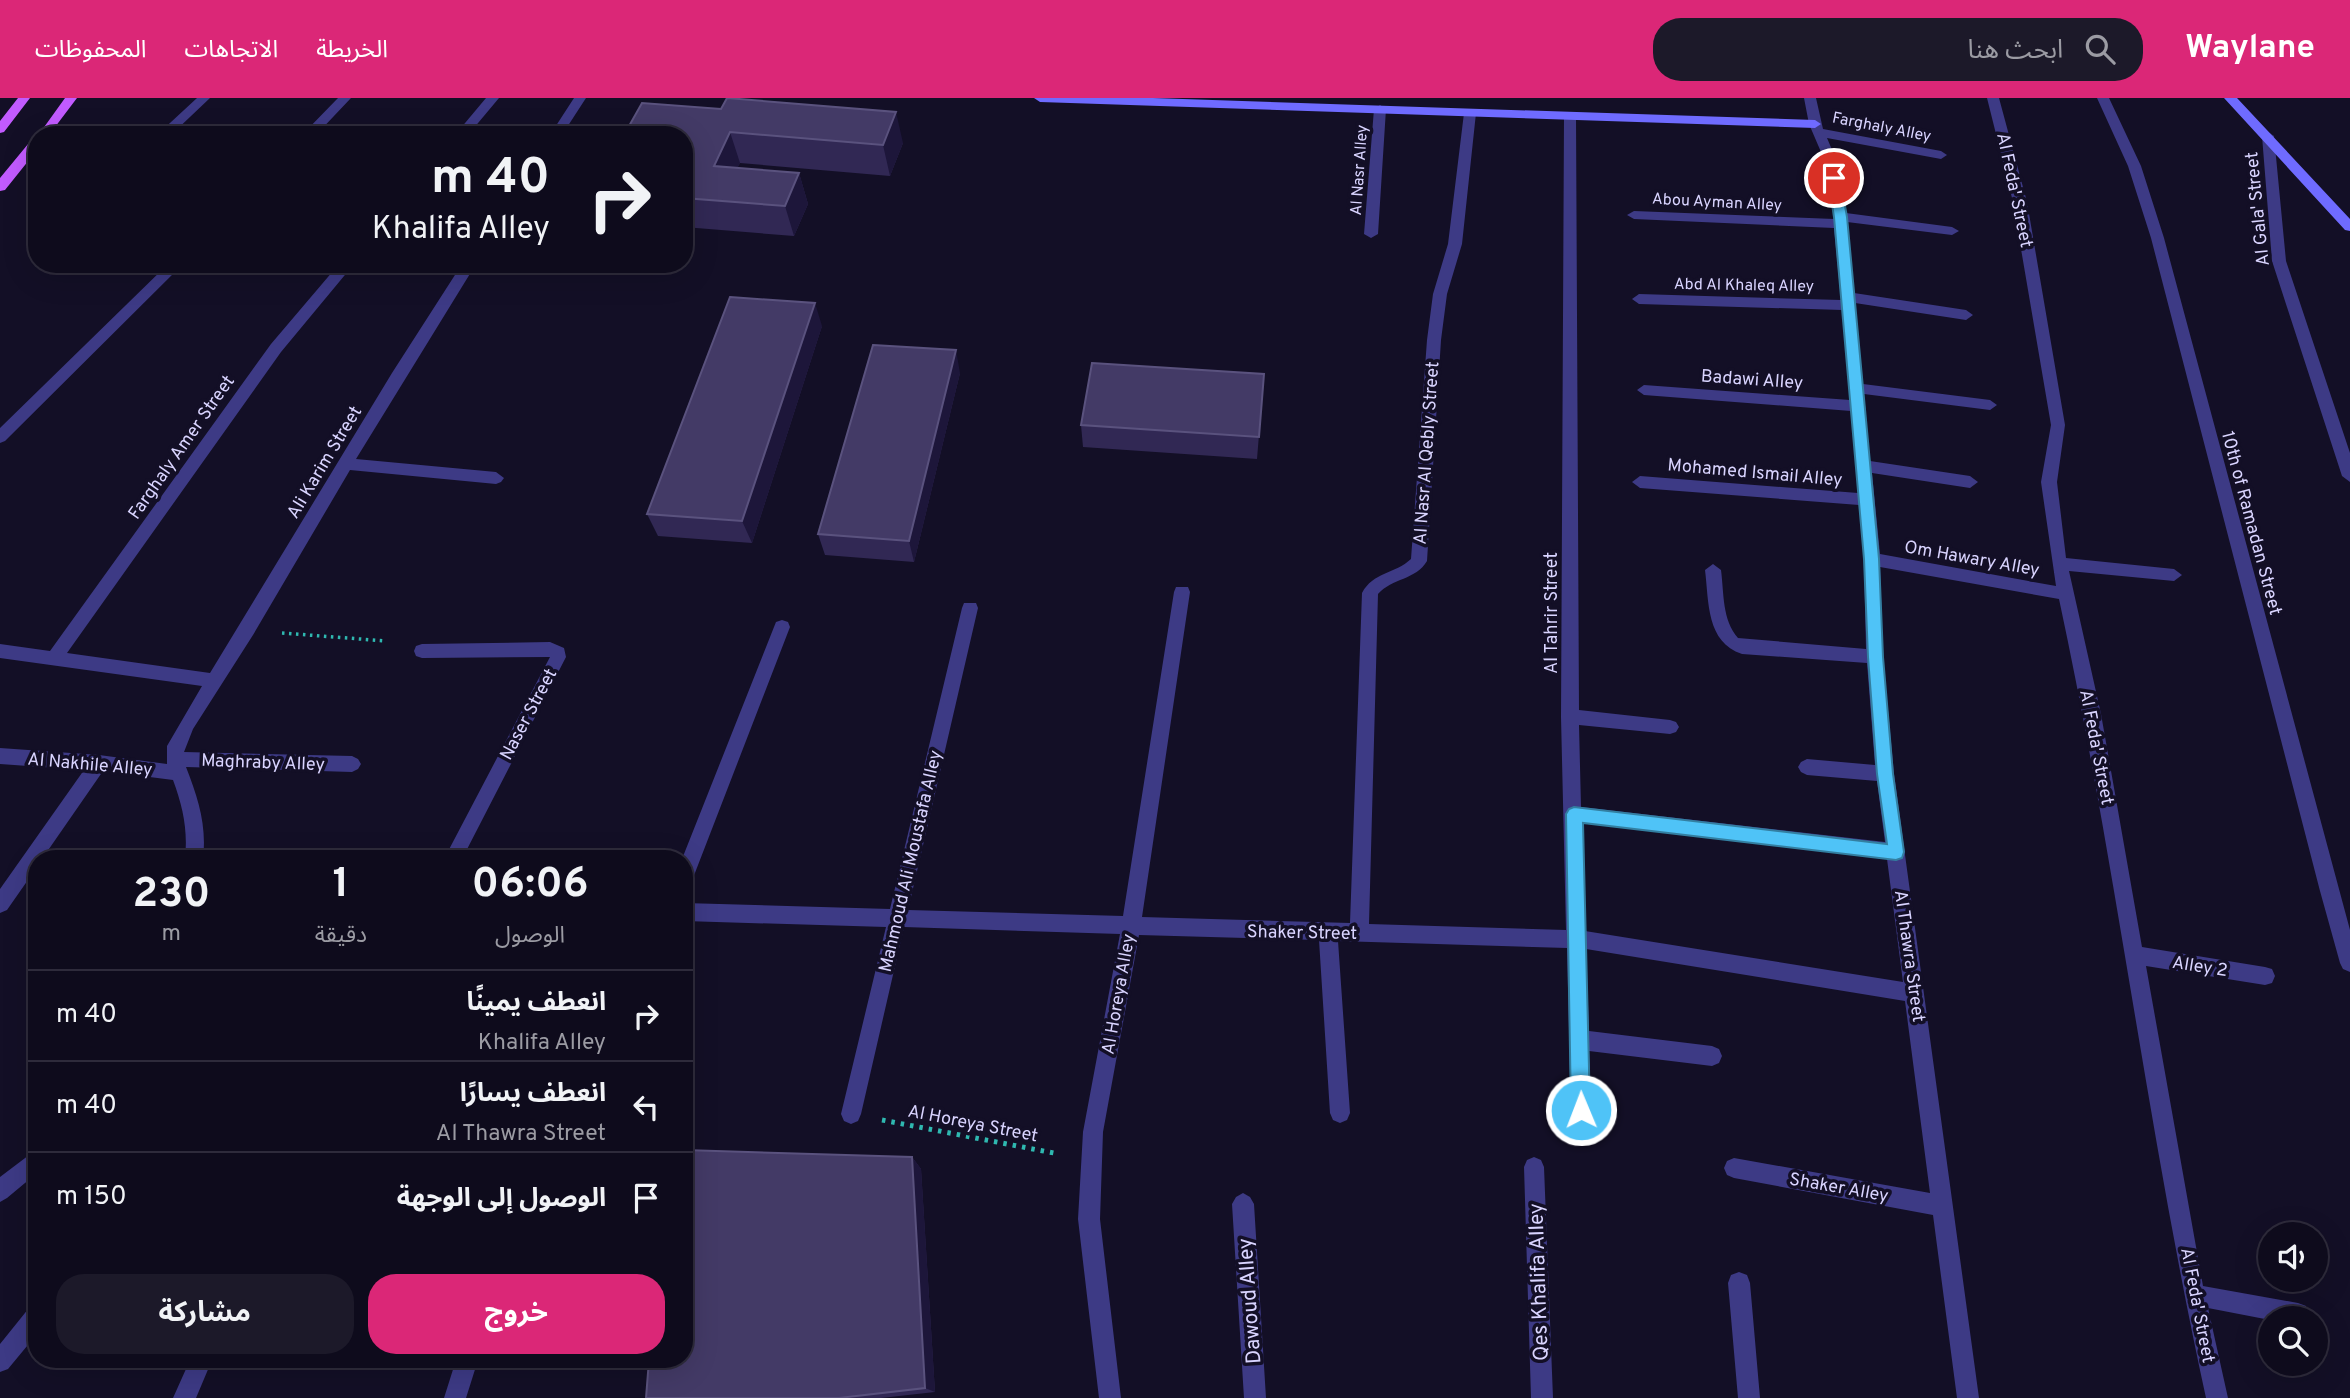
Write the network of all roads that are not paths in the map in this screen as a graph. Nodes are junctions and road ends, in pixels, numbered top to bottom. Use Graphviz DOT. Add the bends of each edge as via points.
graph roads {
  1 [pos="24,98"];
  2 [pos="71,98"];
  3 [pos="204,98"];
  4 [pos="345,98"];
  5 [pos="493,98"];
  6 [pos="580,98"];
  7 [pos="1040,98"];
  8 [pos="1810,98"];
  9 [pos="1993,98"];
  10 [pos="2103,98"];
  11 [pos="2230,98"];
  12 [pos="1380,109"];
  13 [pos="1470,113"];
  14 [pos="1570,116"];
  15 [pos="49,126"];
  16 [pos="173,126"];
  17 [pos="317,126"];
  18 [pos="469,126"];
  19 [pos="562,126"];
  20 [pos="0,128"];
  21 [pos="1816,128"];
  22 [pos="2268,136"];
  23 [pos="28,152"];
  24 [pos="1941,155"];
  25 [pos="0,187"];
  26 [pos="1634,215"];
  27 [pos="1841,221"];
  28 [pos="2350,227"];
  29 [pos="1952,231"];
  30 [pos="1371,234"];
  31 [pos="167,273"];
  32 [pos="338,273"];
  33 [pos="463,273"];
  34 [pos="1639,299"];
  35 [pos="1847,301"];
  36 [pos="1966,315"];
  37 [pos="1855,388"];
  38 [pos="1644,390"];
  39 [pos="1990,405"];
  40 [pos="1857,406"];
  41 [pos="0,437"];
  42 [pos="345,464"];
  43 [pos="1863,466"];
  44 [pos="2350,476"];
  45 [pos="496,478"];
  46 [pos="1640,482"];
  47 [pos="1970,482"];
  48 [pos="1866,500"];
  49 [pos="1872,559"];
  50 [pos="2059,564"];
  51 [pos="1713,570"];
  52 [pos="2174,575"];
  53 [pos="1182,592"];
  54 [pos="2066,594"];
  55 [pos="971,608"];
  56 [pos="782,627"];
  57 [pos="0,650"];
  58 [pos="422,651"];
  59 [pos="1875,657"];
  60 [pos="54,658"];
  61 [pos="215,681"];
  62 [pos="1570,717"];
  63 [pos="1670,727"];
  64 [pos="0,757"];
  65 [pos="99,763"];
  66 [pos="352,764"];
  67 [pos="177,766"];
  68 [pos="1807,767"];
  69 [pos="1885,774"];
  70 [pos="1574,814"];
  71 [pos="38,850"];
  72 [pos="195,850"];
  73 [pos="458,850"];
  74 [pos="1896,852"];
  75 [pos="693,855"];
  76 [pos="28,864"];
  77 [pos="0,904"];
  78 [pos="693,912"];
  79 [pos="895,919"];
  80 [pos="1131,927"];
  81 [pos="1328,934"];
  82 [pos="1359,934"];
  83 [pos="1578,939"];
  84 [pos="2135,956"];
  85 [pos="2350,963"];
  86 [pos="2265,976"];
  87 [pos="1915,992"];
  88 [pos="1579,1040"];
  89 [pos="1712,1056"];
  90 [pos="1581,1110"];
  91 [pos="1340,1113"];
  92 [pos="851,1114"];
  93 [pos="28,1167"];
  94 [pos="1534,1167"];
  95 [pos="1734,1168"];
  96 [pos="0,1191"];
  97 [pos="1243,1204"];
  98 [pos="1943,1206"];
  99 [pos="1739,1283"];
  100 [pos="2194,1295"];
  101 [pos="2258,1307"];
  102 [pos="28,1327"];
  103 [pos="0,1361"];
  104 [pos="197,1368"];
  105 [pos="464,1368"];
  106 [pos="184,1398"];
  107 [pos="455,1398"];
  108 [pos="1110,1398"];
  109 [pos="1255,1398"];
  110 [pos="1542,1398"];
  111 [pos="1749,1398"];
  112 [pos="1968,1398"];
  113 [pos="2217,1398"];
  1 -- 20 [label="main road"];
  2 -- 15 [label="main road"];
  3 -- 16 [label="street"];
  4 -- 17 [label="street"];
  5 -- 18 [label="street"];
  6 -- 19 [label="street"];
  7 -- 12 [label="street"];
  8 -- 21 [label="street, Al Thawra Street"];
  9 -- 50 [label="street, Al Feda' Street" via="2020,202 2058,425 2049,482"];
  10 -- 85 [label="street, 10th of Ramadan Street" via="2137,173"];
  11 -- 22 [label="street"];
  12 -- 13 [label="street"];
  12 -- 30 [label="street, Al Nasr Alley"];
  13 -- 14 [label="street"];
  13 -- 82 [label="street, Al Nasr Al Qebly Street" via="1455,244 1440,294 1434,340 1419,561 1403,575 1374,585 1370,593"];
  14 -- 21 [label="street"];
  14 -- 62 [label="street, Al Tahrir Street"];
  21 -- 24 [label="street, Farghaly Alley"];
  21 -- 27 [label="street, Al Thawra Street" via="1830,159"];
  22 -- 28 [label="street"];
  22 -- 44 [label="street, Al Gala' Street" via="2279,261"];
  23 -- 25 [label="main road"];
  26 -- 27 [label="street, Abou Ayman Alley"];
  27 -- 29 [label="street, Abou Ayman Alley"];
  27 -- 35 [label="street, Al Thawra Street"];
  31 -- 41 [label="street"];
  32 -- 60 [label="street, Farghaly Amer Street" via="276,348"];
  33 -- 42 [label="street, Ali Karim Street"];
  34 -- 35 [label="street, Abd Al Khaleq Alley"];
  35 -- 36 [label="street, Abd Al Khaleq Alley"];
  35 -- 37 [label="street, Al Thawra Street"];
  37 -- 39 [label="street"];
  37 -- 40 [label="street, Al Thawra Street"];
  38 -- 40 [label="street, Badawi Alley"];
  40 -- 43 [label="street, Al Thawra Street"];
  42 -- 45 [label="street"];
  42 -- 61 [label="street, Ali Karim Street"];
  43 -- 47 [label="street"];
  43 -- 48 [label="street, Al Thawra Street"];
  46 -- 48 [label="street, Mohamed Ismail Alley"];
  48 -- 49 [label="street, Al Thawra Street"];
  49 -- 54 [label="street, Om Hawary Alley"];
  49 -- 59 [label="street, Al Thawra Street"];
  50 -- 52 [label="street"];
  50 -- 54 [label="street, Al Feda' Street"];
  51 -- 59 [label="street" via="1722,633 1729,643 1742,648"];
  53 -- 80 [label="street, Al Horeya Alley"];
  54 -- 84 [label="street, Al Feda' Street"];
  55 -- 79 [label="street, Mahmoud Ali Moustafa Alley"];
  56 -- 75 [label="street"];
  57 -- 60 [label="street"];
  58 -- 73 [label="street, Naser Street" via="550,649 558,653"];
  59 -- 69 [label="street, Al Thawra Street"];
  60 -- 61 [label="street"];
  61 -- 67 [label="street, Ali Karim Street" via="176,746"];
  62 -- 63 [label="street"];
  62 -- 70 [label="street, Al Tahrir Street"];
  64 -- 65 [label="street, Al Nakhile Alley"];
  65 -- 67 [label="street, Al Nakhile Alley"];
  65 -- 71 [label="street"];
  66 -- 67 [label="street, Maghraby Alley"];
  67 -- 72 [label="street" via="192,807"];
  68 -- 69 [label="street"];
  69 -- 74 [label="street, Al Thawra Street"];
  70 -- 74 [label="street"];
  70 -- 83 [label="street, Al Tahrir Street"];
  74 -- 87 [label="street, Al Thawra Street"];
  76 -- 77 [label="street"];
  78 -- 79 [label="street, Shaker Street"];
  79 -- 80 [label="street, Shaker Street"];
  79 -- 92 [label="street, Mahmoud Ali Moustafa Alley"];
  80 -- 81 [label="street, Shaker Street"];
  80 -- 108 [label="street, Al Horeya Alley" via="1091,1160 1089,1219"];
  81 -- 82 [label="street, Shaker Street"];
  81 -- 91 [label="street"];
  82 -- 83 [label="street, Shaker Street"];
  83 -- 87 [label="street, Shaker Street"];
  83 -- 88 [label="street, Al Tahrir Street"];
  84 -- 86 [label="street, Alley 2"];
  84 -- 100 [label="street, Al Feda' Street"];
  87 -- 98 [label="street, Al Thawra Street"];
  88 -- 89 [label="street"];
  88 -- 90 [label="street, Al Tahrir Street"];
  93 -- 96 [label="street"];
  94 -- 110 [label="street, Qes Khalifa Alley"];
  95 -- 98 [label="street, Shaker Alley"];
  97 -- 109 [label="street, Dawoud Alley"];
  98 -- 112 [label="street, Al Thawra Street"];
  99 -- 111 [label="street"];
  100 -- 101 [label="street"];
  100 -- 113 [label="street, Al Feda' Street"];
  102 -- 103 [label="street"];
  104 -- 106 [label="street"];
  105 -- 107 [label="street"];
}
